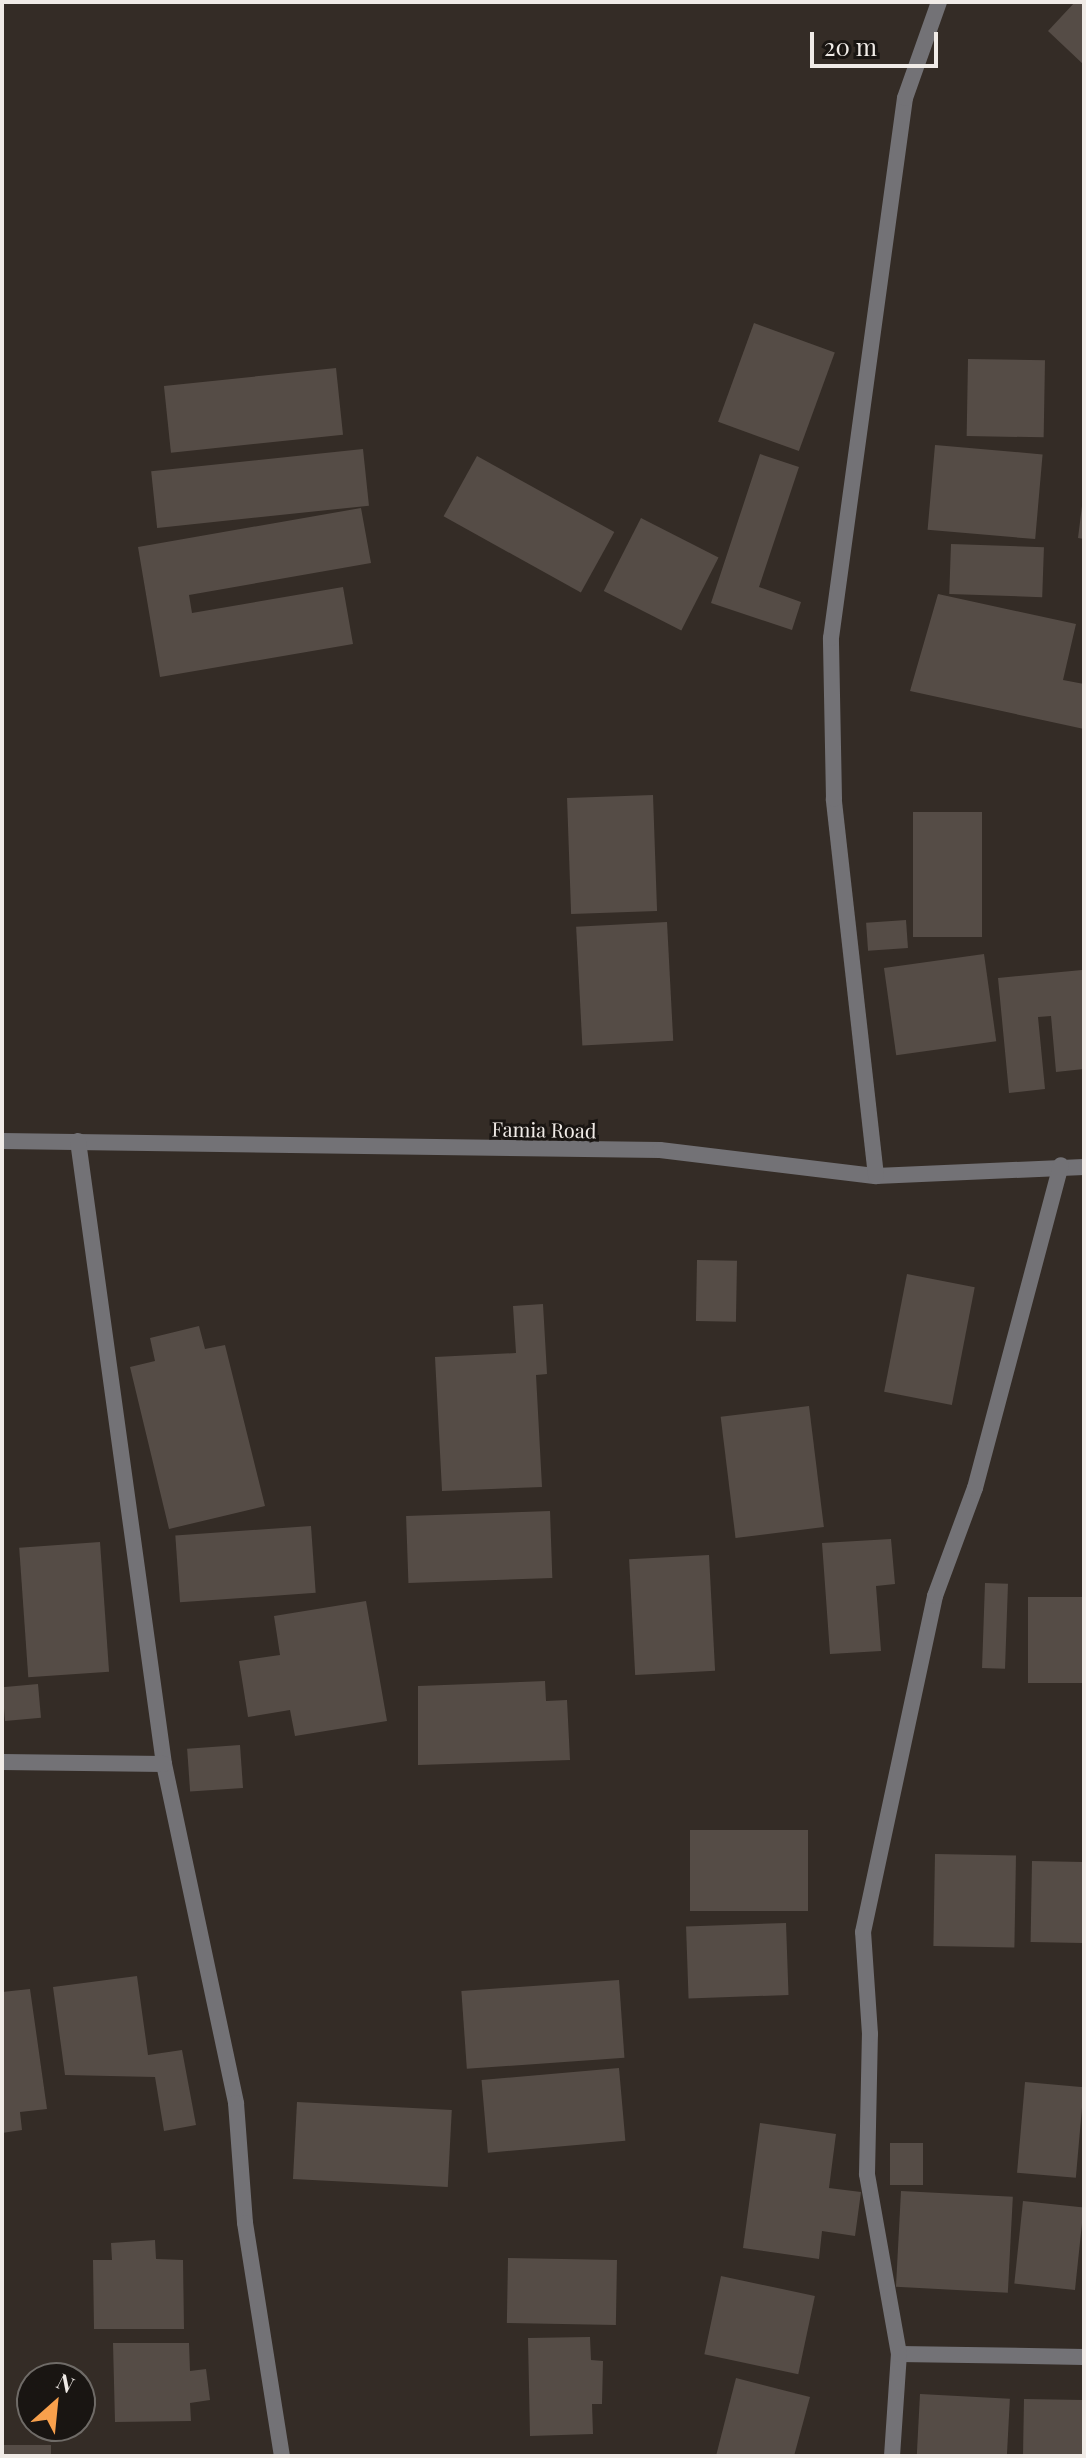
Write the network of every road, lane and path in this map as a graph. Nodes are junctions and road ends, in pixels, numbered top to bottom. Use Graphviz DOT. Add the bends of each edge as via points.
graph roads {
  1 [pos="939,2"];
  2 [pos="2,1141"];
  3 [pos="78,1141"];
  4 [pos="1061,1165"];
  5 [pos="1084,1167"];
  6 [pos="876,1176"];
  7 [pos="2,1762"];
  8 [pos="164,1764"];
  9 [pos="899,2354"];
  10 [pos="1084,2357"];
  11 [pos="282,2456"];
  12 [pos="892,2456"];
  1 -- 6 [label="street" via="905,98 831,638 834,799"];
  2 -- 3 [label="street, Famia Road"];
  3 -- 6 [label="street, Famia Road" via="660,1150"];
  3 -- 8 [label="street"];
  4 -- 5 [label="street, Famia Road"];
  4 -- 6 [label="street, Famia Road"];
  4 -- 9 [label="street" via="975,1488 935,1596 863,1932 870,2034 867,2174"];
  7 -- 8 [label="street"];
  8 -- 11 [label="street" via="236,2103 245,2223"];
  9 -- 10 [label="street"];
  9 -- 12 [label="street"];
}
